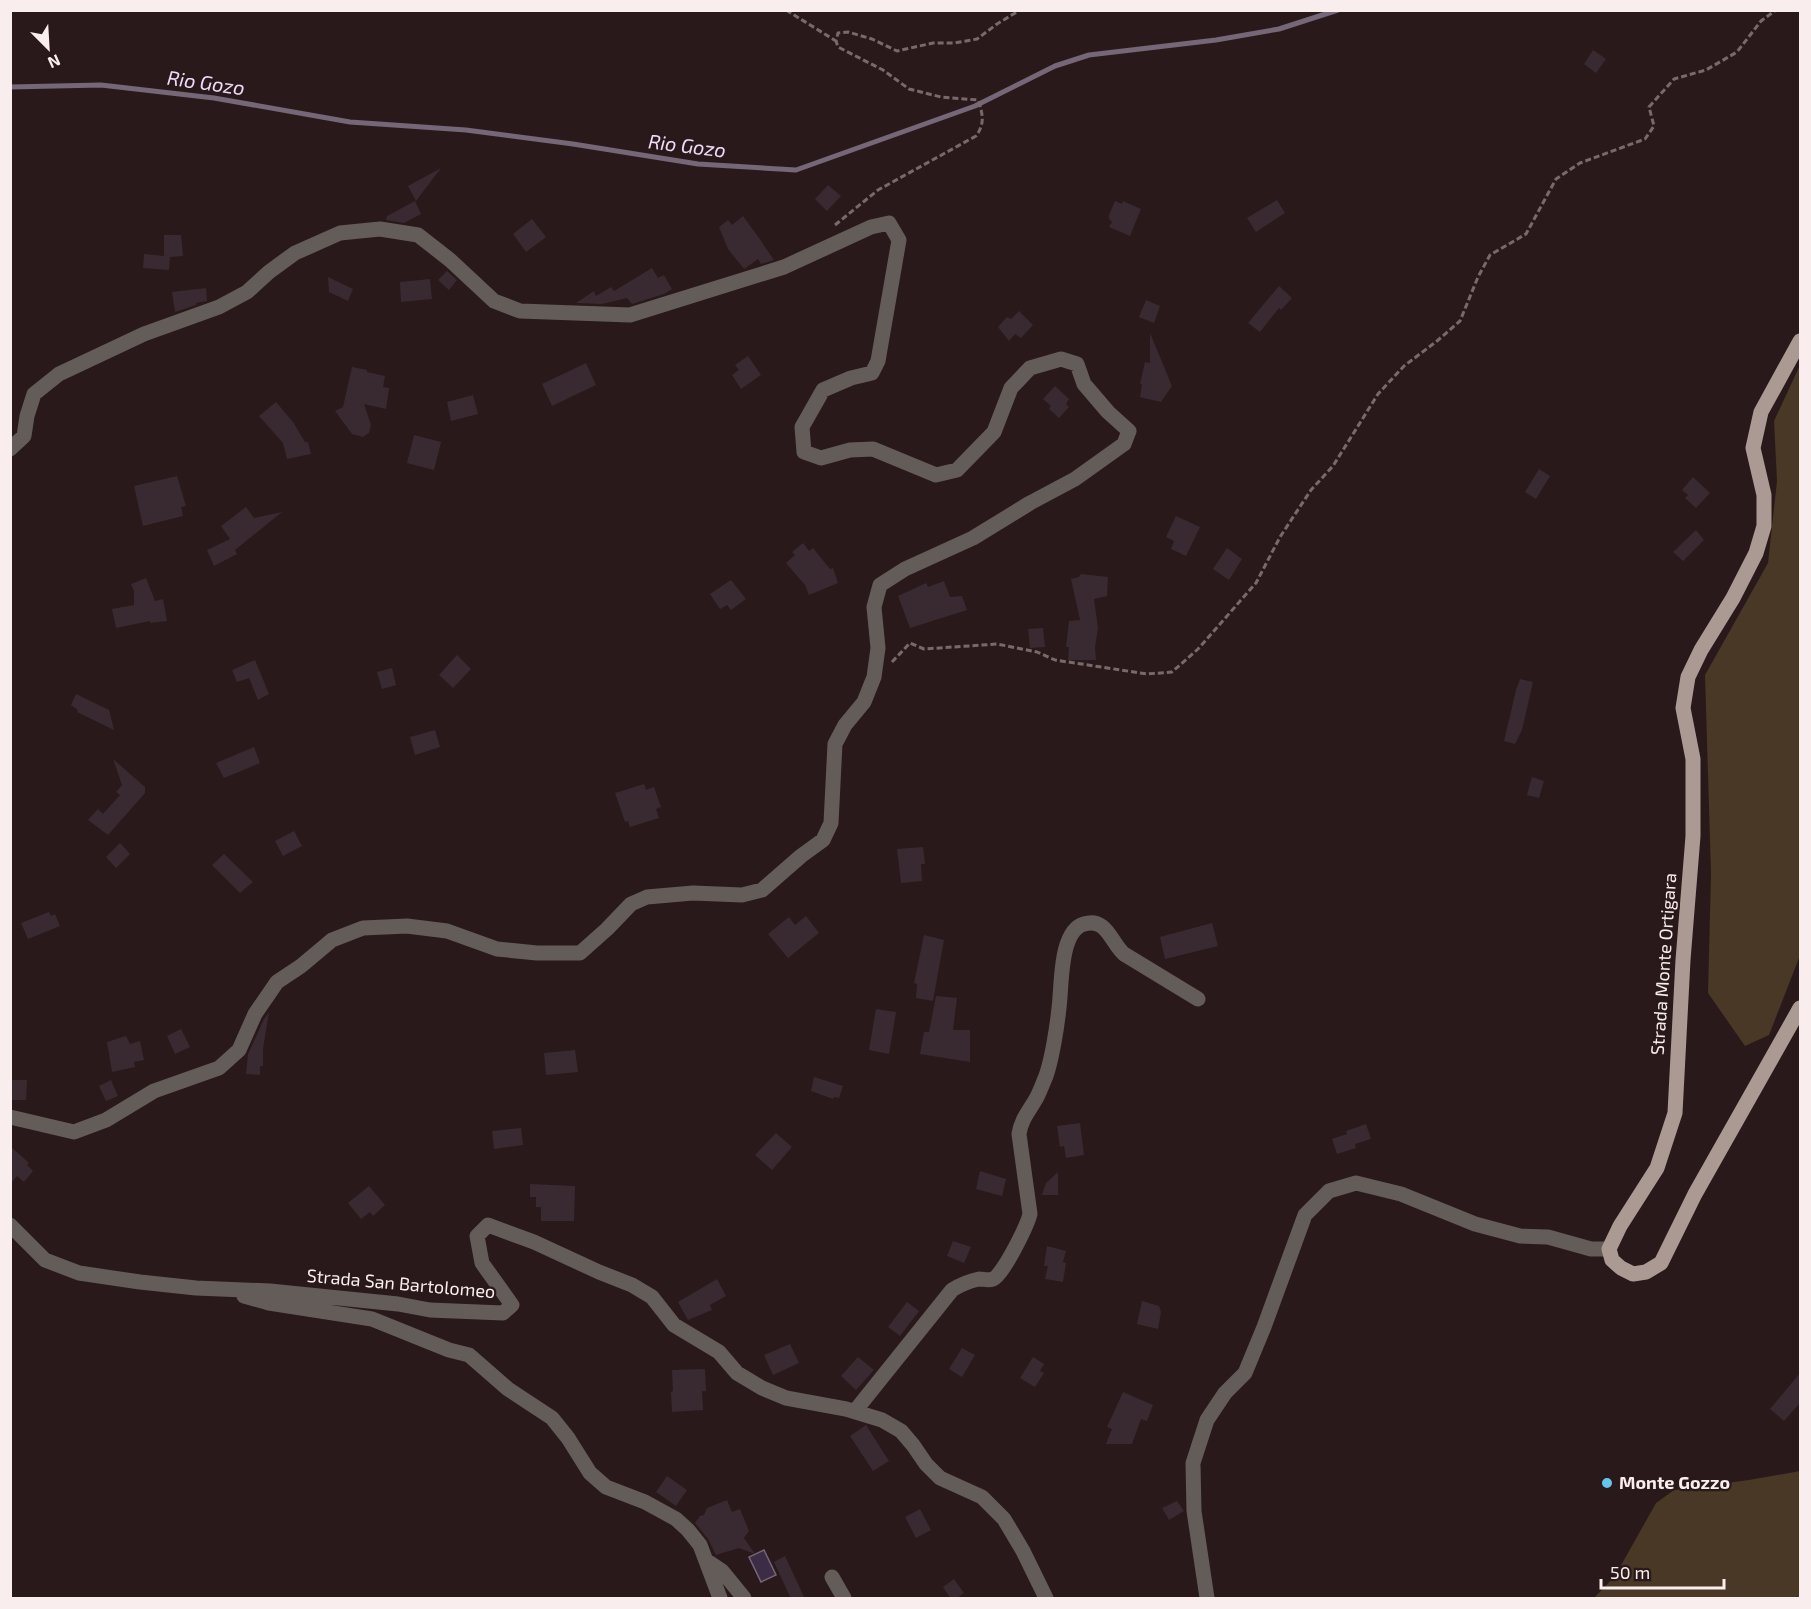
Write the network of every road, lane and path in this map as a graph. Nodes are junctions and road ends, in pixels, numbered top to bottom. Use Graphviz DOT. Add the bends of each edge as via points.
graph roads {
  1 [pos="786,10"];
  2 [pos="1020,10"];
  3 [pos="1776,10"];
  4 [pos="836,41"];
  5 [pos="832,228"];
  6 [pos="1800,341"];
  7 [pos="10,449"];
  8 [pos="874,677"];
  9 [pos="1198,999"];
  10 [pos="1800,1008"];
  11 [pos="10,1117"];
  12 [pos="10,1225"];
  13 [pos="1609,1249"];
  14 [pos="231,1290"];
  15 [pos="855,1411"];
  16 [pos="707,1561"];
  17 [pos="832,1577"];
  18 [pos="720,1599"];
  19 [pos="744,1599"];
  20 [pos="844,1599"];
  21 [pos="1046,1599"];
  22 [pos="1207,1599"];
  1 -- 4 [label="path"];
  2 -- 4 [label="path" via="977,39 897,51 848,32 838,33"];
  3 -- 8 [label="path" via="1761,21 1737,52 1706,70 1674,79 1649,107 1654,126 1645,139 1580,163 1557,179 1526,234 1490,255 1460,321 1404,366 1378,394 1333,466 1311,490 1280,537 1256,583 1172,672 1147,674 1055,660 997,644 924,649 910,643"];
  4 -- 5 [label="path" via="838,47 909,88 941,97 978,100 983,119 976,136 878,190"];
  6 -- 13 [label="main road, Strada Monte Ortigara" via="1761,412 1753,448 1764,495 1764,526 1756,553 1689,677 1683,708 1693,759 1693,836 1675,1113 1657,1168"];
  7 -- 8 [label="street" via="24,436 34,394 59,374 144,334 219,307 247,292 295,253 340,233 380,229 418,235 494,301 520,311 630,315 783,267 871,227 889,223 899,240 878,361 872,373 823,390 802,427 804,452 821,458 873,449 936,475 957,470 994,432 1011,388 1030,368 1060,359 1077,364 1084,384 1129,431 1124,444 1075,479 973,538 905,569 880,585 874,607 878,648"];
  8 -- 11 [label="street" via="864,702 834,744 831,823 823,840 762,890 742,896 693,893 647,897 631,904 580,953 496,949 447,932 407,926 363,928 332,940 277,982 255,1014 239,1050 219,1068 154,1091 106,1120 74,1132"];
  9 -- 15 [label="street" via="1124,954 1105,927 1095,923 1076,929 1065,949 1047,1074 1020,1123 1030,1214 1027,1225 999,1275 991,1280 963,1283 952,1290"];
  10 -- 13 [label="main road" via="1695,1194 1661,1263 1633,1274 1612,1260"];
  12 -- 14 [label="street, Strada San Bartolomeo" via="45,1260 78,1273"];
  13 -- 22 [label="street" via="1520,1236 1475,1224 1401,1194 1356,1183 1329,1191 1305,1215 1245,1373 1207,1420 1193,1463 1194,1511"];
  14 -- 15 [label="street, Strada San Bartolomeo" via="430,1310 503,1313 512,1305 482,1263 477,1236 488,1225 632,1285 652,1297 674,1325 719,1352 737,1373 762,1388 786,1398"];
  14 -- 16 [label="street" via="269,1303 372,1319 469,1355 508,1389 552,1418 590,1473 606,1487 676,1519 700,1545"];
  15 -- 21 [label="street, Strada San Bartolomeo" via="901,1431 940,1478 982,1497 1004,1519"];
  16 -- 18 [label="street"];
  16 -- 19 [label="street" via="722,1571"];
  17 -- 20 [label="street"];
}
